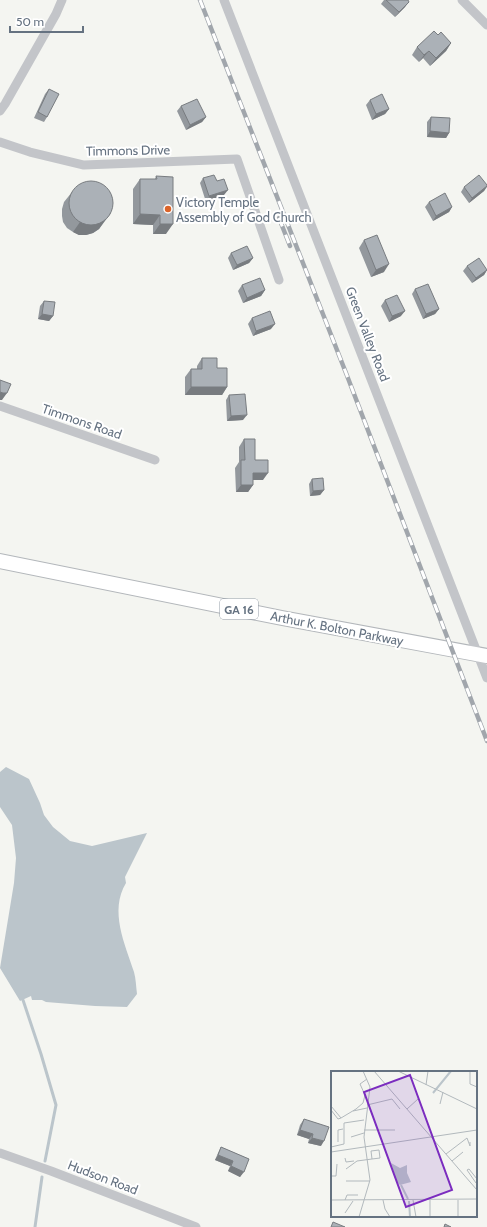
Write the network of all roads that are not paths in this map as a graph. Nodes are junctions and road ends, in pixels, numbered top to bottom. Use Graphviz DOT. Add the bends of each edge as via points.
graph roads {
  1 [pos="62,0"];
  2 [pos="224,0"];
  3 [pos="462,0"];
  4 [pos="487,25"];
  5 [pos="0,111"];
  6 [pos="0,142"];
  7 [pos="279,280"];
  8 [pos="0,406"];
  9 [pos="156,460"];
  10 [pos="0,561"];
  11 [pos="482,655"];
  12 [pos="487,678"];
  13 [pos="0,1153"];
  14 [pos="196,1227"];
  1 -- 5 [label="street"];
  2 -- 11 [label="street, Green Valley Road"];
  3 -- 4 [label="street"];
  6 -- 7 [label="street, Timmons Drive" via="84,165 237,159"];
  8 -- 9 [label="street, Timmons Road"];
  10 -- 11 [label="main road, Arthur K. Bolton Parkway / GA 16"];
  11 -- 12 [label="street, Green Valley Road"];
  13 -- 14 [label="street, Hudson Road"];
}
